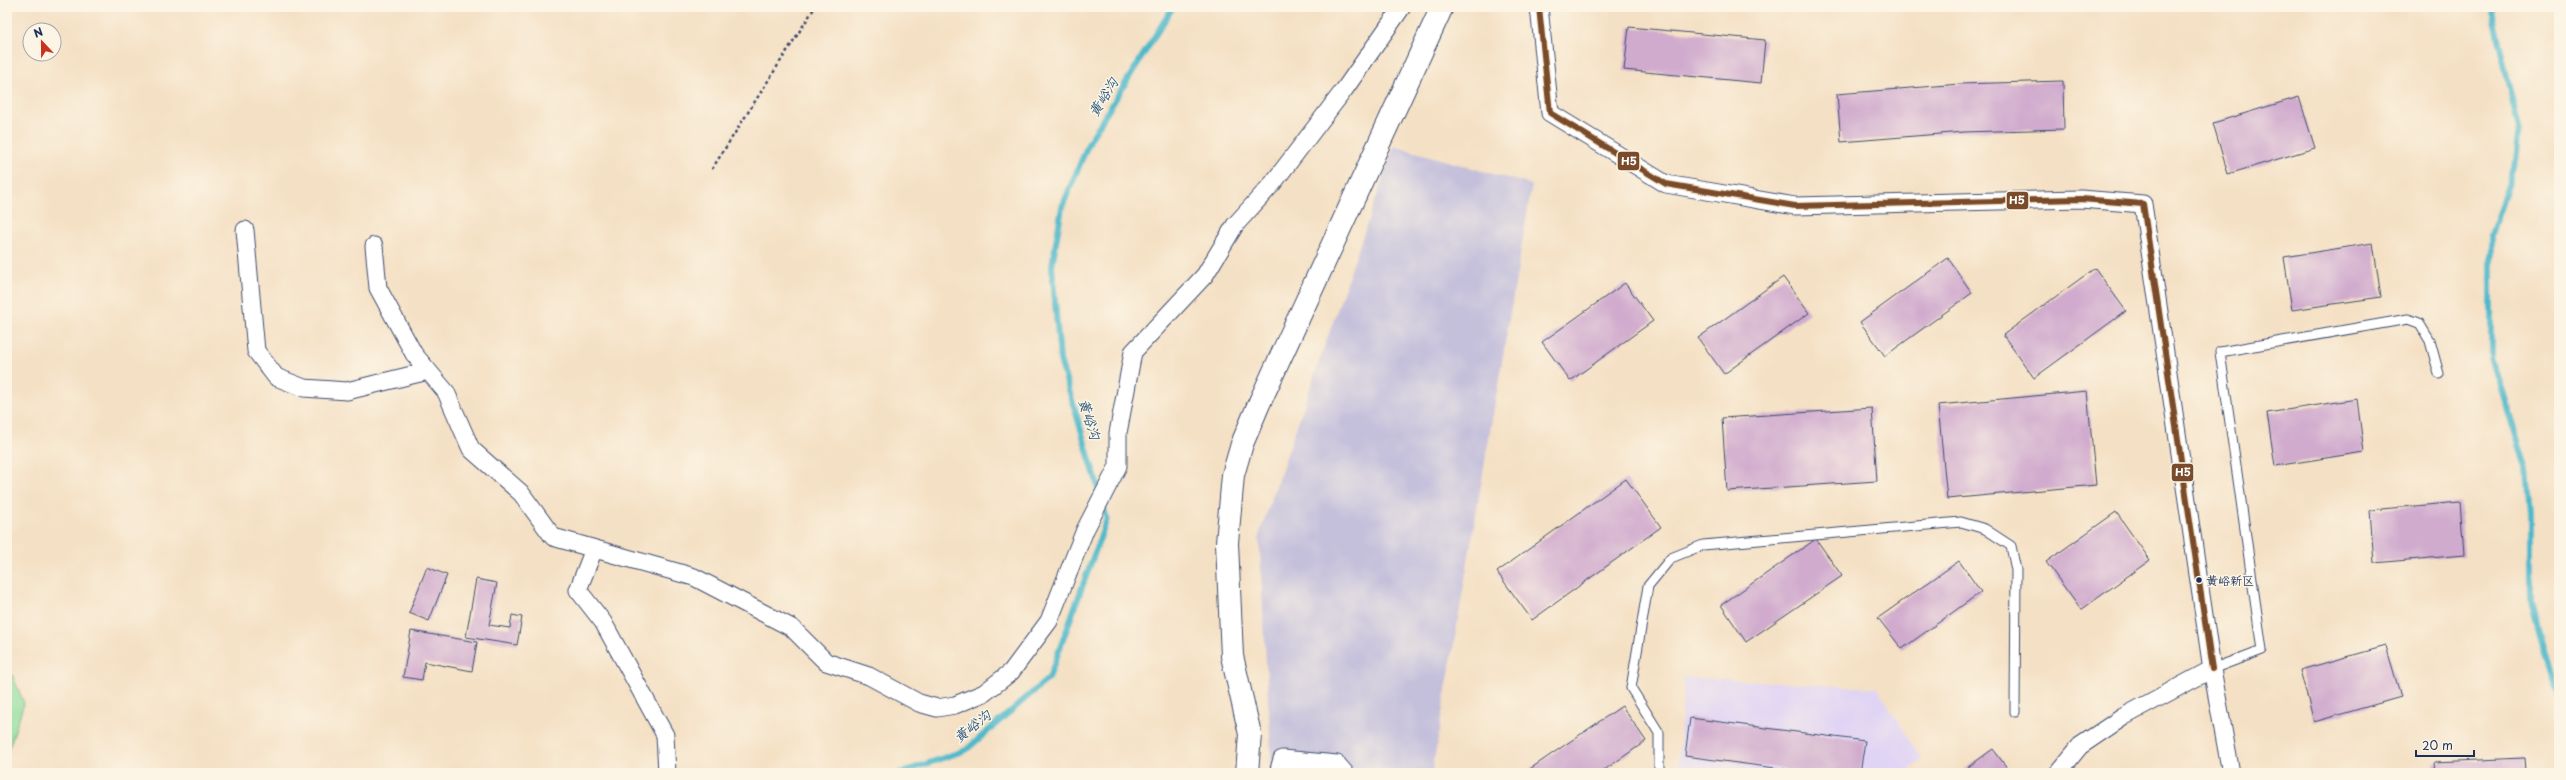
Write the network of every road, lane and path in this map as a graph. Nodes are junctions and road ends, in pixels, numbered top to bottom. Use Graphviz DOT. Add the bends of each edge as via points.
graph roads {
  1 [pos="815,7"];
  2 [pos="1402,7"];
  3 [pos="1442,7"];
  4 [pos="1539,7"];
  5 [pos="712,169"];
  6 [pos="245,230"];
  7 [pos="374,246"];
  8 [pos="428,371"];
  9 [pos="2439,374"];
  10 [pos="594,549"];
  11 [pos="2212,669"];
  12 [pos="2015,712"];
  13 [pos="667,773"];
  14 [pos="1247,773"];
  15 [pos="1278,773"];
  16 [pos="1345,773"];
  17 [pos="1659,773"];
  18 [pos="2058,773"];
  19 [pos="2230,773"];
  1 -- 5 [label="path"];
  2 -- 10 [label="street" via="1344,90 1273,183 1235,225 1204,275 1133,352 1118,433 1118,466 1085,530 1049,621 1011,672 984,693 955,705 937,708 919,703 870,676 826,662 792,628 694,577"];
  3 -- 14 [label="main road" via="1258,406 1242,444 1233,475 1227,543 1232,656 1250,734"];
  4 -- 11 [label="street" via="1550,113 1666,184 1795,206 2081,199 2143,204"];
  6 -- 8 [label="street" via="256,351 276,377 304,388 347,391"];
  7 -- 8 [label="street" via="378,288 414,354"];
  8 -- 10 [label="street" via="446,392 472,449 521,493 553,537"];
  9 -- 11 [label="lane" via="2430,341 2419,323 2408,319 2220,352 2262,650"];
  10 -- 13 [label="street" via="578,590 603,622 665,735"];
  11 -- 18 [label="street" via="2123,717 2080,746"];
  11 -- 19 [label="street"];
  12 -- 17 [label="lane" via="2016,570 2011,546 1985,529 1961,522 1703,545 1671,558 1648,586 1631,688 1659,733"];
  15 -- 16 [label="street" via="1282,759 1337,764"];
}
